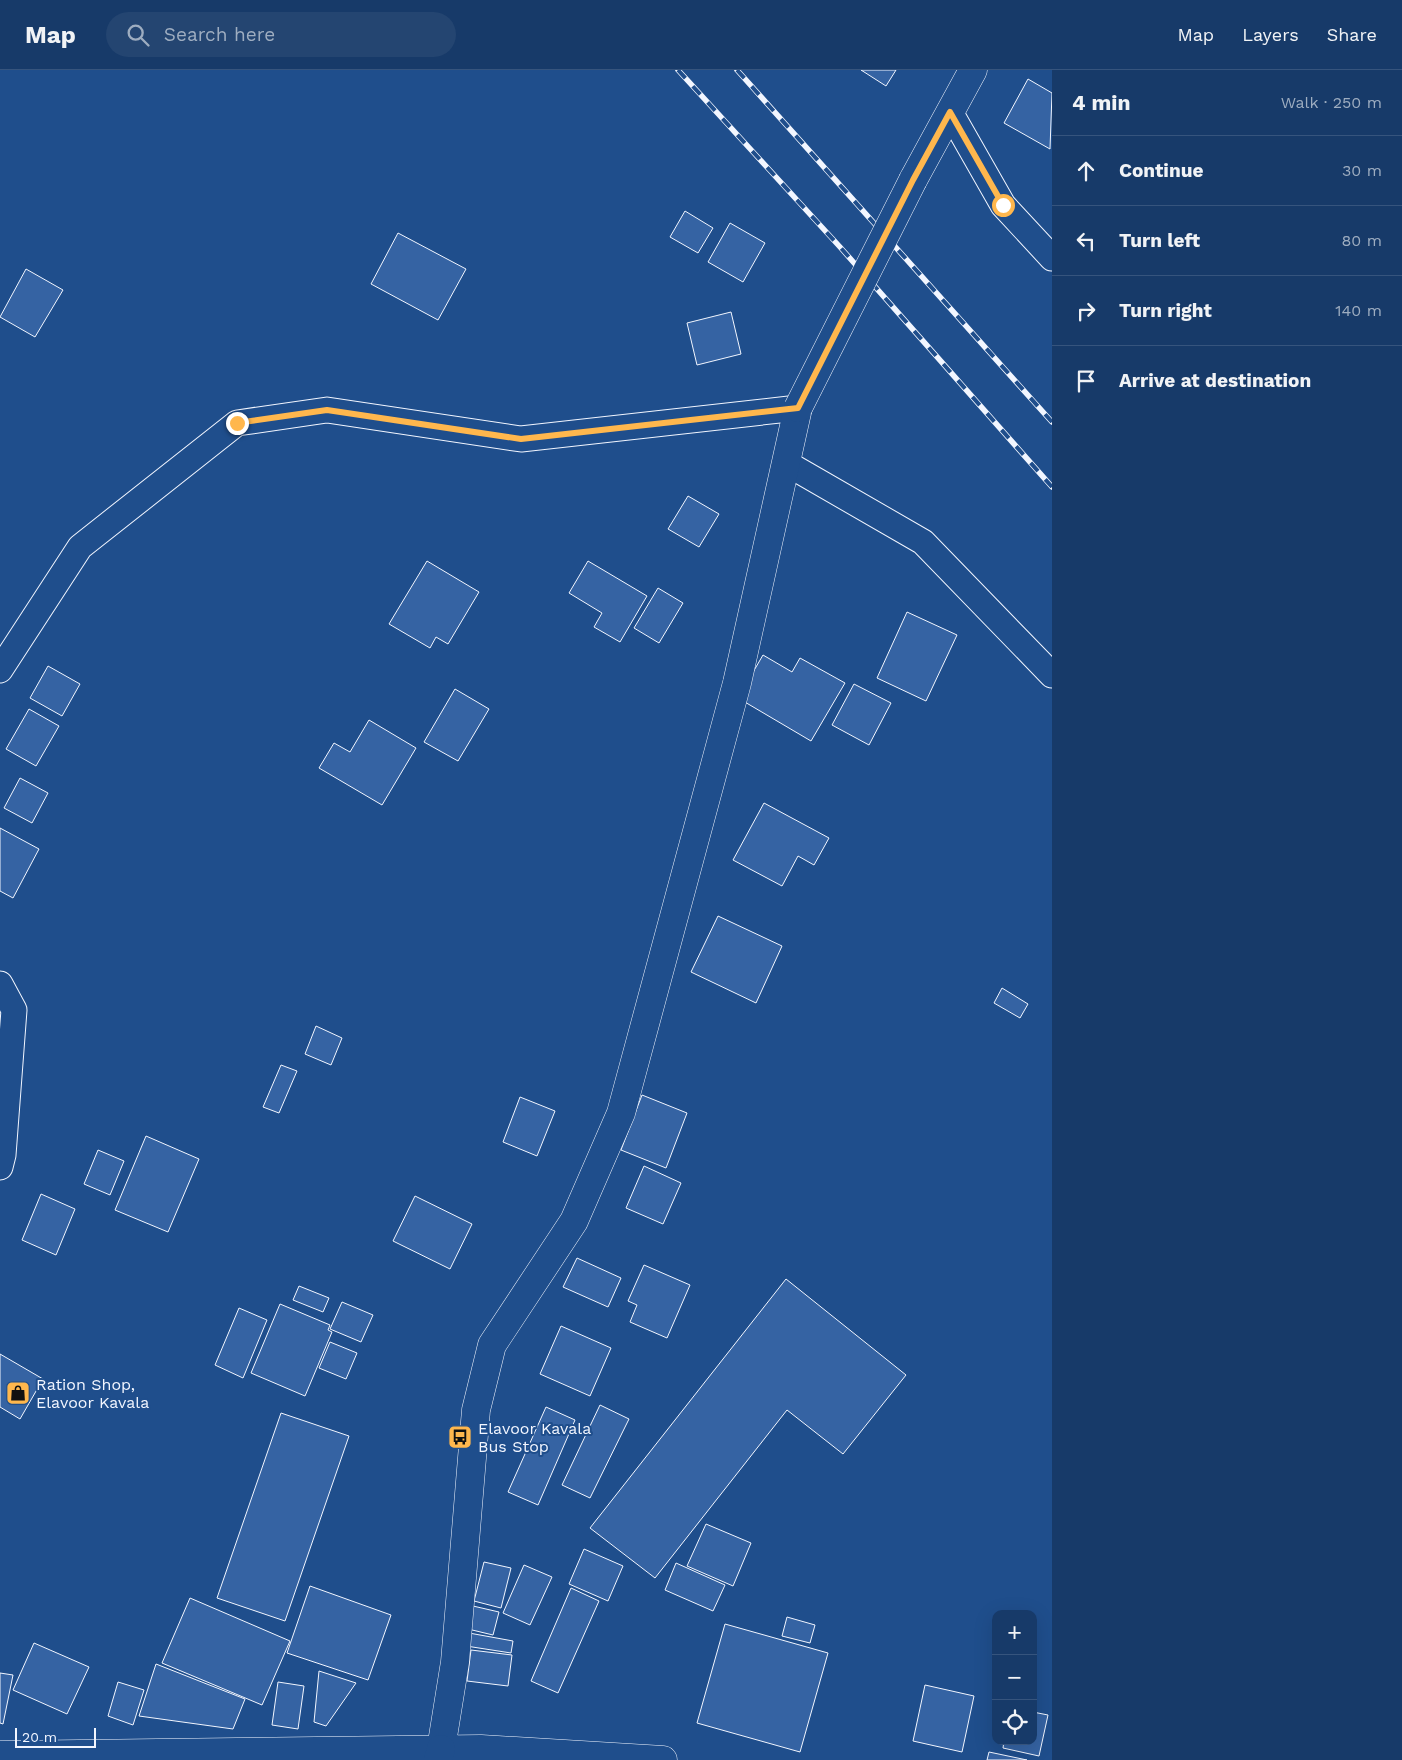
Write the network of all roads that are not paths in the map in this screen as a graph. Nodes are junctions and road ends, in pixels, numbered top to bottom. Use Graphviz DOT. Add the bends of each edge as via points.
graph roads {
  1 [pos="973,70"];
  2 [pos="950,112"];
  3 [pos="1052,258"];
  4 [pos="798,408"];
  5 [pos="786,463"];
  6 [pos="0,670"];
  7 [pos="1052,675"];
  8 [pos="0,984"];
  9 [pos="0,1167"];
  10 [pos="440,1754"];
  11 [pos="0,1755"];
  12 [pos="663,1760"];
  1 -- 2 [label="main road"];
  2 -- 3 [label="street" via="1003,205"];
  2 -- 4 [label="main road, bridge"];
  4 -- 5 [label="main road"];
  4 -- 6 [label="street" via="521,439 327,410 237,423 80,547"];
  5 -- 7 [label="street" via="924,542"];
  5 -- 10 [label="main road" via="737,683 621,1113 574,1221 492,1345 476,1410 455,1662"];
  8 -- 9 [label="street" via="14,1010 4,1155"];
  10 -- 11 [label="main road"];
  10 -- 12 [label="main road" via="481,1749"];
}
